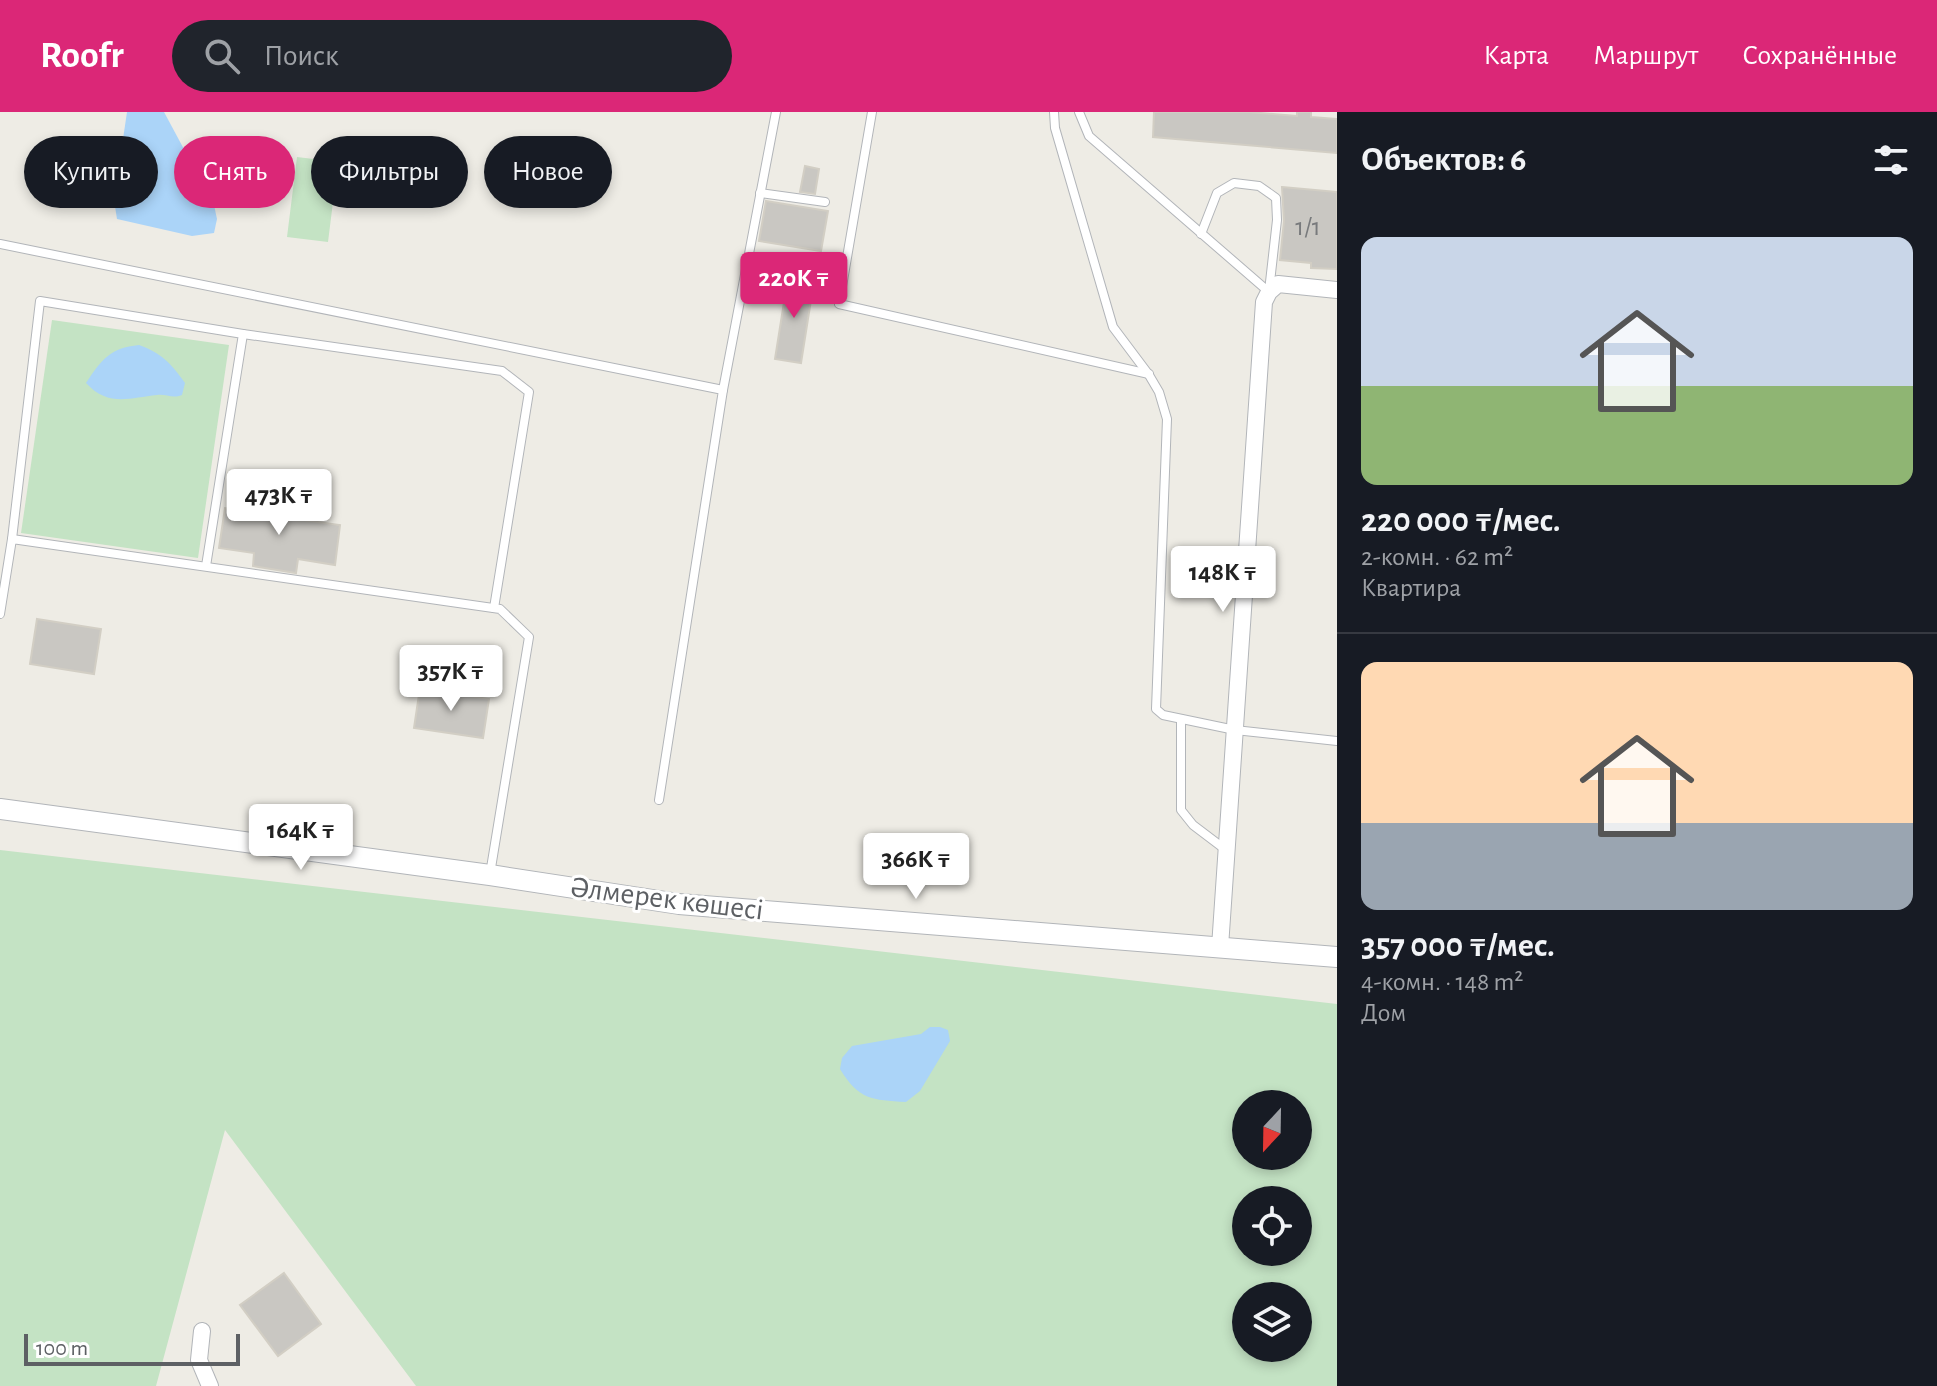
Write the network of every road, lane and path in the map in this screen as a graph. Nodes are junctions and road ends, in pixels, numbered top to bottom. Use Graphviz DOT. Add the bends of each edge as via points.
graph roads {
  1 [pos="776,112"];
  2 [pos="872,112"];
  3 [pos="1054,112"];
  4 [pos="1079,112"];
  5 [pos="760,193"];
  6 [pos="825,202"];
  7 [pos="1201,234"];
  8 [pos="0,244"];
  9 [pos="1337,290"];
  10 [pos="1269,292"];
  11 [pos="243,334"];
  12 [pos="1149,375"];
  13 [pos="723,390"];
  14 [pos="12,539"];
  15 [pos="206,566"];
  16 [pos="494,608"];
  17 [pos="0,614"];
  18 [pos="1181,719"];
  19 [pos="1235,730"];
  20 [pos="1337,741"];
  21 [pos="659,800"];
  22 [pos="0,809"];
  23 [pos="1227,850"];
  24 [pos="490,875"];
  25 [pos="1220,947"];
  26 [pos="1337,957"];
  27 [pos="202,1331"];
  28 [pos="210,1386"];
  1 -- 5 [label="lane"];
  2 -- 12 [label="lane" via="839,304"];
  3 -- 12 [label="lane" via="1113,327"];
  4 -- 7 [label="lane" via="1089,136"];
  5 -- 6 [label="lane"];
  5 -- 13 [label="lane"];
  7 -- 10 [label="lane"];
  7 -- 10 [label="lane" via="1217,193 1234,183 1259,186 1276,198"];
  8 -- 13 [label="lane"];
  9 -- 10 [label="street" via="1278,284"];
  10 -- 19 [label="street" via="1264,302"];
  11 -- 14 [label="lane" via="40,301"];
  11 -- 15 [label="lane"];
  11 -- 16 [label="lane" via="502,371 529,392"];
  12 -- 18 [label="lane" via="1167,419 1155,699 1163,715"];
  13 -- 21 [label="lane"];
  14 -- 15 [label="lane"];
  14 -- 17 [label="lane"];
  15 -- 16 [label="lane"];
  16 -- 24 [label="lane" via="529,637"];
  18 -- 19 [label="lane"];
  18 -- 23 [label="lane" via="1181,810"];
  19 -- 20 [label="lane"];
  19 -- 23 [label="street"];
  22 -- 24 [label="street, Әлмерек көшесі"];
  23 -- 25 [label="street"];
  24 -- 25 [label="street, Әлмерек көшесі" via="679,904"];
  25 -- 26 [label="street, Әлмерек көшесі"];
  27 -- 28 [label="street" via="199,1360"];
}
